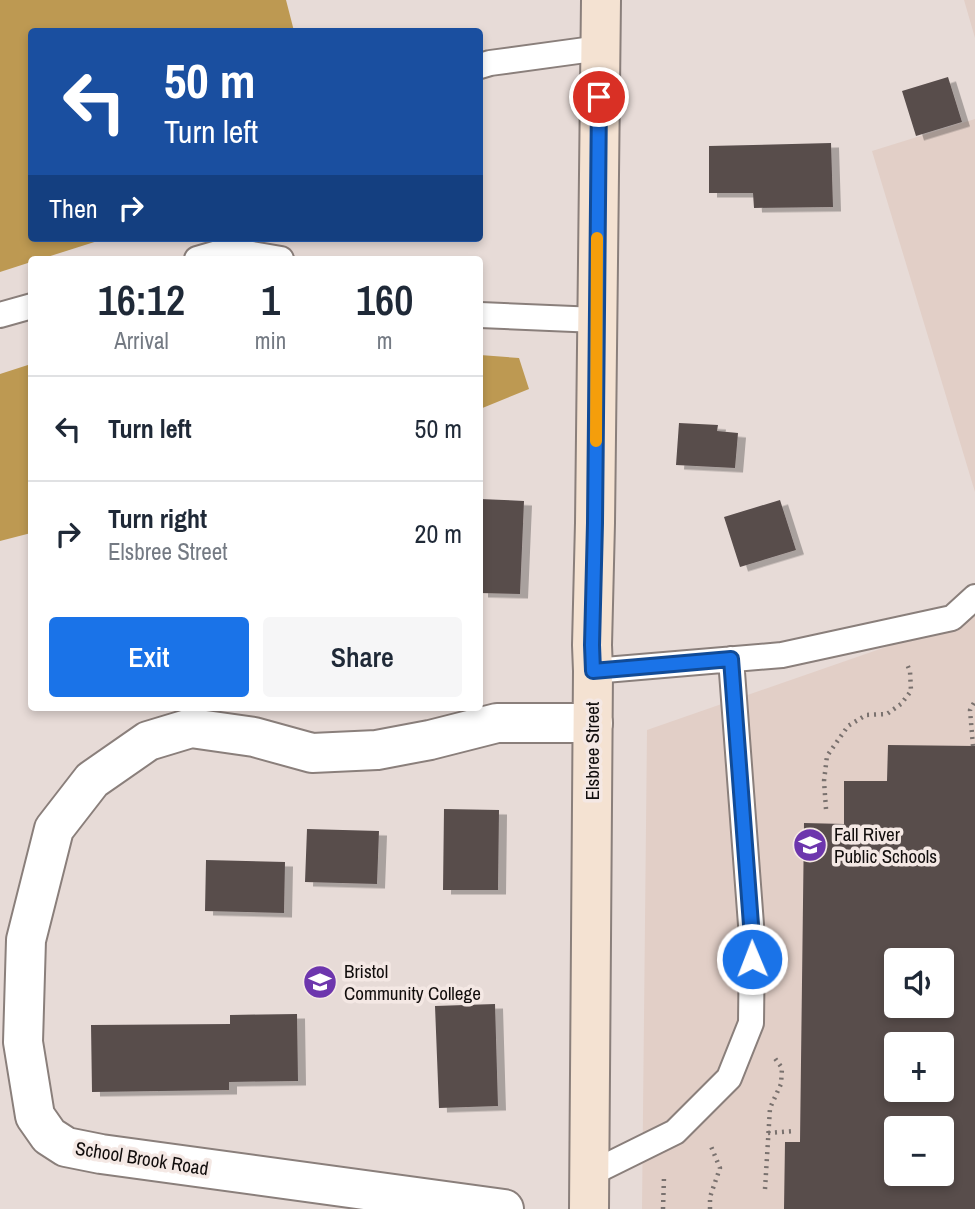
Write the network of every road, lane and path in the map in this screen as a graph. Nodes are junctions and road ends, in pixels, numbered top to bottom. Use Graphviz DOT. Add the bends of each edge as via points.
graph roads {
  1 [pos="601,0"];
  2 [pos="600,48"];
  3 [pos="483,66"];
  4 [pos="235,244"];
  5 [pos="205,256"];
  6 [pos="272,256"];
  7 [pos="28,307"];
  8 [pos="0,315"];
  9 [pos="483,315"];
  10 [pos="597,320"];
  11 [pos="975,597"];
  12 [pos="915,658"];
  13 [pos="731,659"];
  14 [pos="593,671"];
  15 [pos="975,701"];
  16 [pos="593,723"];
  17 [pos="973,746"];
  18 [pos="826,809"];
  19 [pos="768,1065"];
  20 [pos="794,1131"];
  21 [pos="768,1133"];
  22 [pos="707,1137"];
  23 [pos="673,1169"];
  24 [pos="765,1189"];
  25 [pos="590,1192"];
  26 [pos="360,1199"];
  27 [pos="504,1209"];
  28 [pos="663,1209"];
  29 [pos="710,1209"];
  1 -- 2 [label="street, Elsbree Street"];
  2 -- 3 [label="lane"];
  2 -- 10 [label="street, Elsbree Street"];
  4 -- 5 [label="lane"];
  4 -- 6 [label="lane"];
  7 -- 8 [label="lane"];
  9 -- 10 [label="lane"];
  10 -- 14 [label="street, Elsbree Street"];
  11 -- 13 [label="lane" via="952,618 782,655"];
  12 -- 18 [label="path" via="905,660 911,691 901,704 887,714 866,715 848,726 827,756"];
  13 -- 14 [label="lane"];
  13 -- 25 [label="lane" via="752,938 751,1023 729,1078 675,1132"];
  14 -- 16 [label="street, Elsbree Street"];
  15 -- 17 [label="path" via="970,710"];
  16 -- 25 [label="street, Elsbree Street"];
  16 -- 26 [label="street, School Brook Road" via="497,723 377,750 312,753 254,737 191,728 148,741 92,780 54,829 26,940 23,1042 34,1116 49,1136 66,1147"];
  19 -- 21 [label="path" via="771,1053 782,1068"];
  20 -- 21 [label="path"];
  21 -- 24 [label="path"];
  22 -- 29 [label="path" via="720,1167"];
  23 -- 28 [label="path" via="664,1177"];
  26 -- 27 [label="street, School Brook Road"];
}
